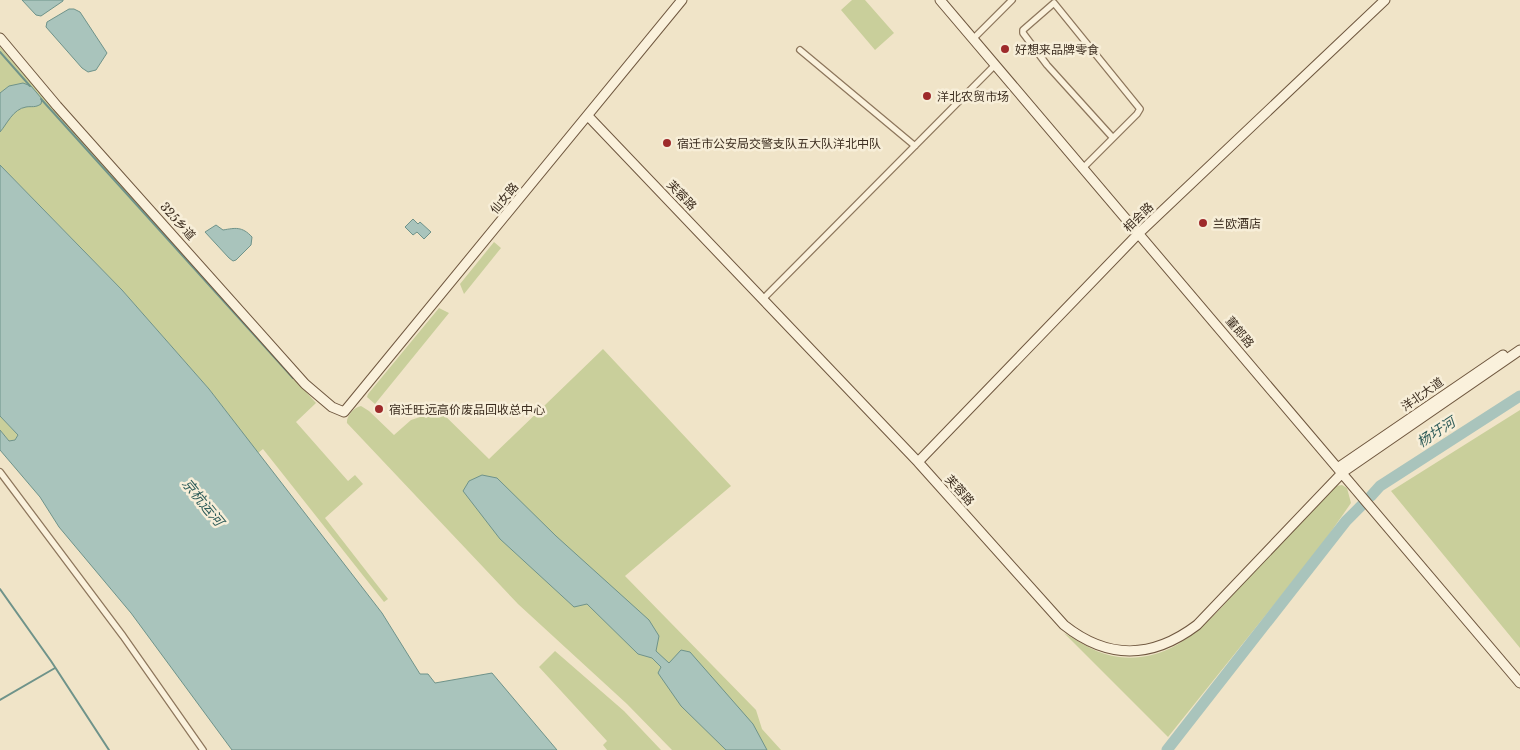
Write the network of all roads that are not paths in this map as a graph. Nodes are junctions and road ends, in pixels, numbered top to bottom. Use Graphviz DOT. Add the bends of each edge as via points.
graph roads {
  1 [pos="682,0"];
  2 [pos="940,0"];
  3 [pos="1012,0"];
  4 [pos="1385,0"];
  5 [pos="0,38"];
  6 [pos="973,39"];
  7 [pos="800,50"];
  8 [pos="995,65"];
  9 [pos="588,116"];
  10 [pos="1113,138"];
  11 [pos="915,146"];
  12 [pos="1083,168"];
  13 [pos="1139,233"];
  14 [pos="764,298"];
  15 [pos="1520,344"];
  16 [pos="1520,350"];
  17 [pos="344,412"];
  18 [pos="918,462"];
  19 [pos="1341,470"];
  20 [pos="0,472"];
  21 [pos="1520,682"];
  22 [pos="203,750"];
  1 -- 9 [label="street, 仙女路"];
  2 -- 6 [label="street, 董郎路"];
  3 -- 6 [label="street"];
  4 -- 13 [label="street, 相会路"];
  5 -- 17 [label="street, 325乡道" via="305,384 325,402"];
  6 -- 8 [label="street, 董郎路"];
  7 -- 11 [label="street"];
  8 -- 11 [label="street"];
  8 -- 12 [label="street, 董郎路"];
  9 -- 14 [label="street, 芙蓉路"];
  9 -- 17 [label="street, 仙女路"];
  10 -- 10 [label="street" via="1140,107 1054,3 1023,33 1047,65"];
  10 -- 12 [label="street"];
  11 -- 14 [label="street"];
  12 -- 13 [label="street, 董郎路"];
  13 -- 18 [label="street, 相会路"];
  13 -- 19 [label="street, 董郎路"];
  14 -- 18 [label="street, 芙蓉路"];
  15 -- 19 [label="street, 洋北大道"];
  16 -- 19 [label="street, 洋北大道"];
  18 -- 19 [label="street, 芙蓉路" via="1064,625 1088,642 1132,652 1158,648 1181,638 1197,625"];
  19 -- 21 [label="street, 董郎路"];
  20 -- 22 [label="street"];
}
